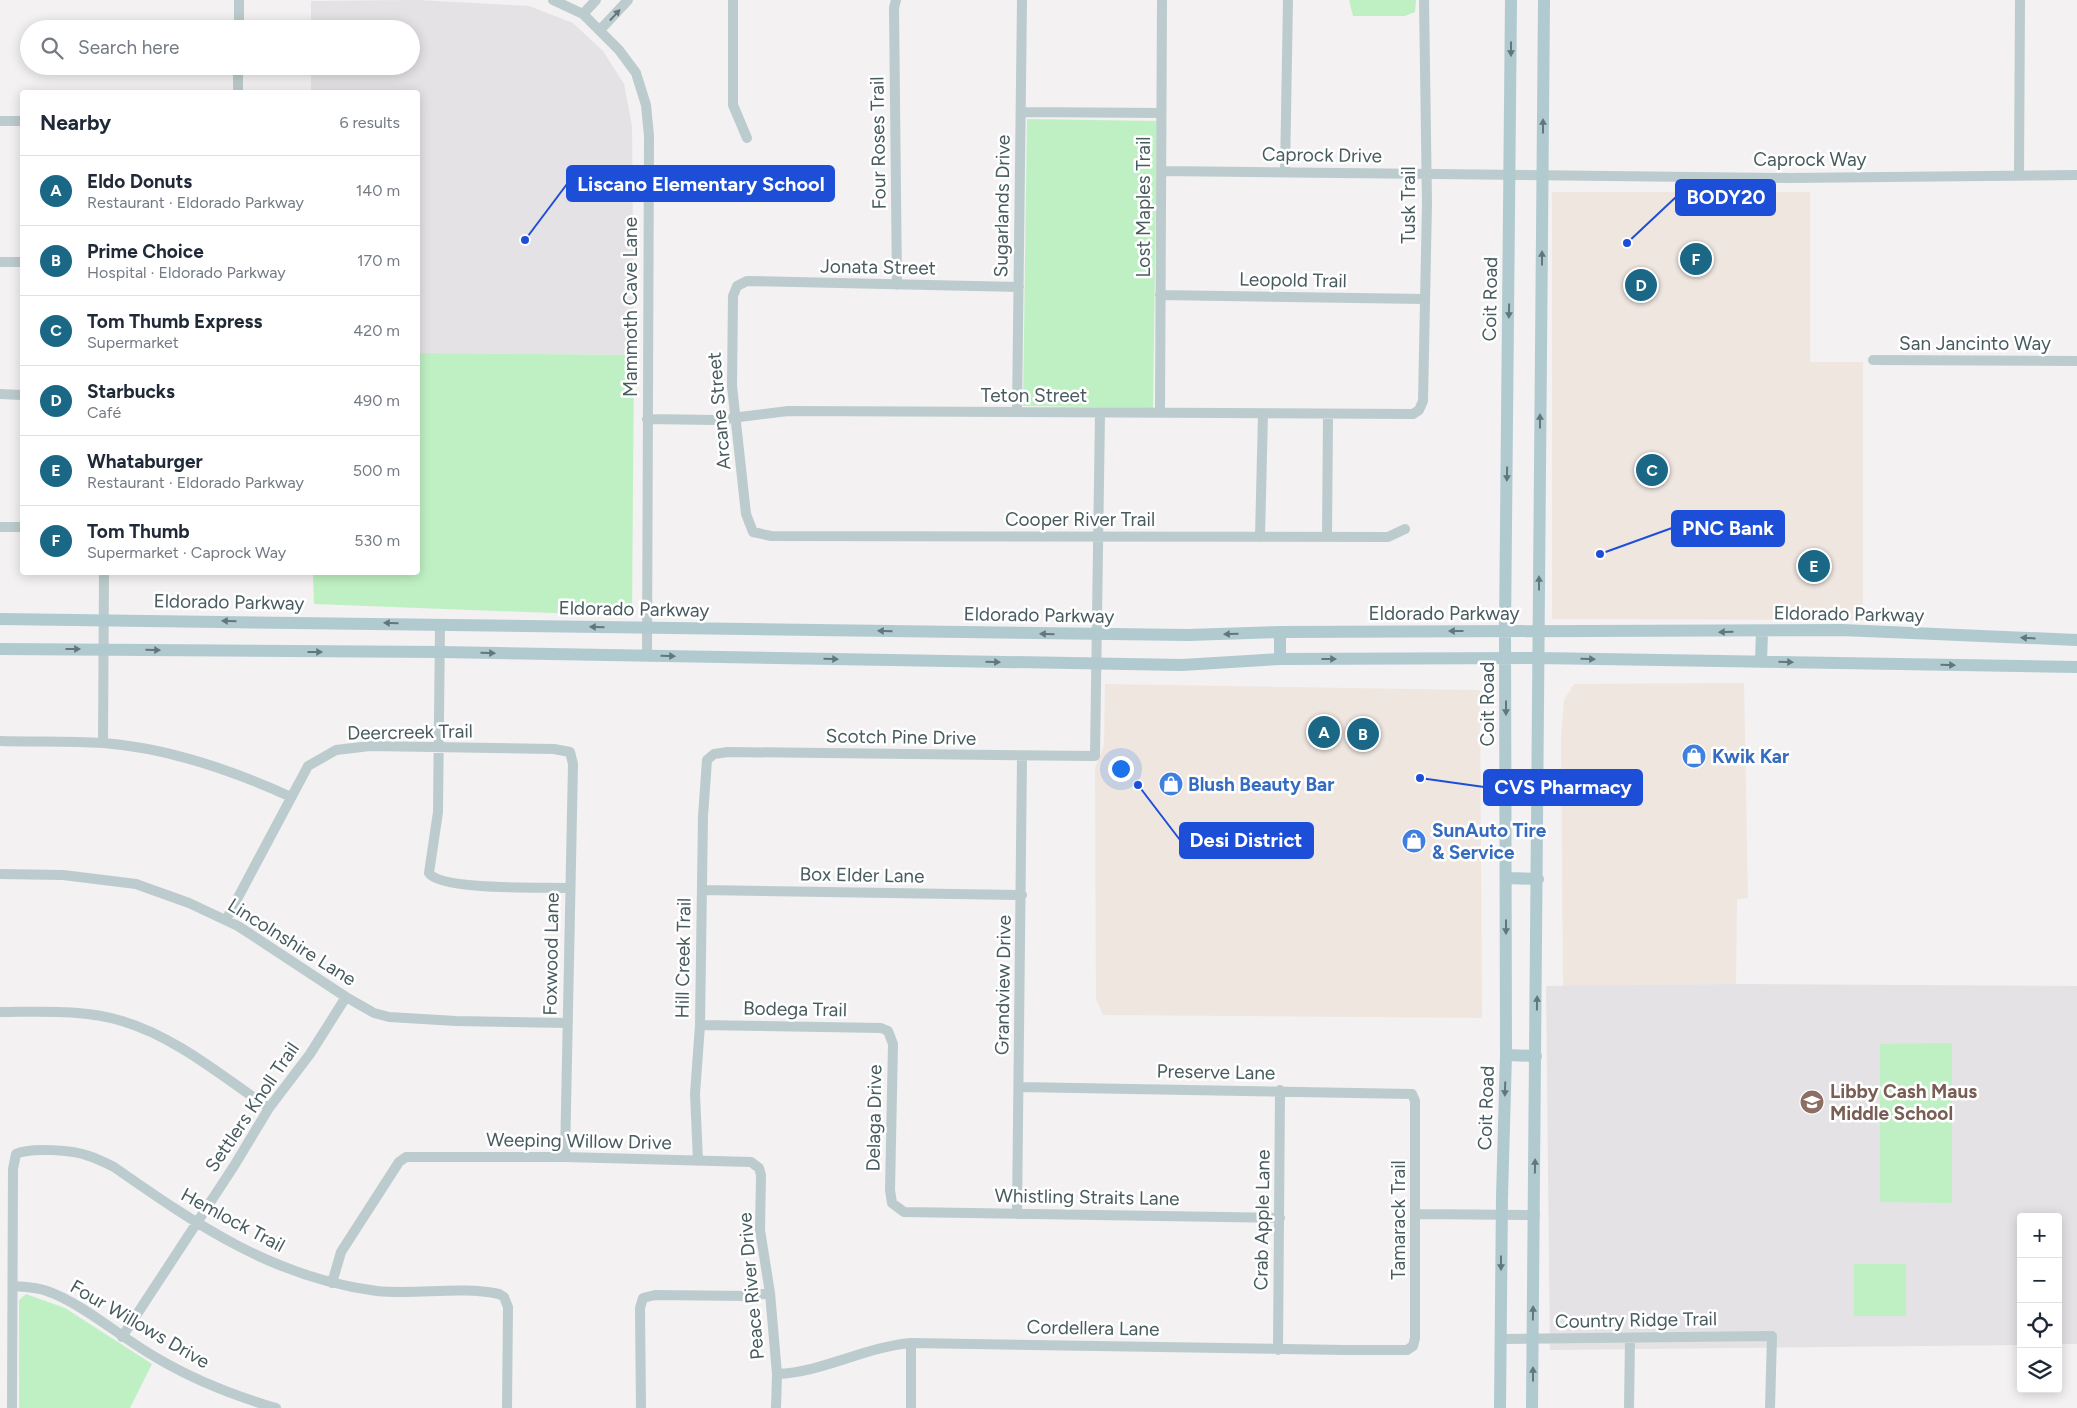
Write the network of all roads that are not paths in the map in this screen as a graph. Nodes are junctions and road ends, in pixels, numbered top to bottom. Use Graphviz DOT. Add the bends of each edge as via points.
graph roads {
  1 [pos="239,0"];
  2 [pos="553,0"];
  3 [pos="596,0"];
  4 [pos="628,0"];
  5 [pos="733,0"];
  6 [pos="896,0"];
  7 [pos="1022,0"];
  8 [pos="1162,0"];
  9 [pos="1288,0"];
  10 [pos="1424,0"];
  11 [pos="1511,0"];
  12 [pos="1544,0"];
  13 [pos="2020,0"];
  14 [pos="583,14"];
  15 [pos="239,20"];
  16 [pos="600,30"];
  17 [pos="238,75"];
  18 [pos="238,90"];
  19 [pos="1021,112"];
  20 [pos="1162,113"];
  21 [pos="0,121"];
  22 [pos="20,121"];
  23 [pos="747,138"];
  24 [pos="1161,171"];
  25 [pos="1285,172"];
  26 [pos="1426,174"];
  27 [pos="1510,175"];
  28 [pos="1542,175"];
  29 [pos="2019,175"];
  30 [pos="2077,175"];
  31 [pos="0,262"];
  32 [pos="20,262"];
  33 [pos="897,285"];
  34 [pos="737,286"];
  35 [pos="1019,287"];
  36 [pos="1160,295"];
  37 [pos="1425,299"];
  38 [pos="1873,360"];
  39 [pos="2077,361"];
  40 [pos="0,394"];
  41 [pos="20,394"];
  42 [pos="1419,410"];
  43 [pos="1017,412"];
  44 [pos="1100,413"];
  45 [pos="1160,413"];
  46 [pos="1263,414"];
  47 [pos="1328,415"];
  48 [pos="735,417"];
  49 [pos="647,419"];
  50 [pos="0,527"];
  51 [pos="20,527"];
  52 [pos="1405,529"];
  53 [pos="753,532"];
  54 [pos="1098,536"];
  55 [pos="1260,537"];
  56 [pos="1326,537"];
  57 [pos="104,575"];
  58 [pos="0,619"];
  59 [pos="104,619"];
  60 [pos="440,624"];
  61 [pos="646,628"];
  62 [pos="1505,631"];
  63 [pos="1762,631"];
  64 [pos="1280,632"];
  65 [pos="1539,632"];
  66 [pos="1096,634"];
  67 [pos="2077,640"];
  68 [pos="0,649"];
  69 [pos="104,649"];
  70 [pos="440,652"];
  71 [pos="647,656"];
  72 [pos="1539,658"];
  73 [pos="1280,659"];
  74 [pos="1506,659"];
  75 [pos="1761,662"];
  76 [pos="1095,664"];
  77 [pos="2077,667"];
  78 [pos="0,741"];
  79 [pos="102,743"];
  80 [pos="438,747"];
  81 [pos="570,752"];
  82 [pos="708,757"];
  83 [pos="1022,757"];
  84 [pos="292,797"];
  85 [pos="0,874"];
  86 [pos="1506,878"];
  87 [pos="1538,879"];
  88 [pos="570,888"];
  89 [pos="702,890"];
  90 [pos="1022,895"];
  91 [pos="226,920"];
  92 [pos="346,997"];
  93 [pos="0,1012"];
  94 [pos="568,1023"];
  95 [pos="700,1025"];
  96 [pos="888,1031"];
  97 [pos="1506,1055"];
  98 [pos="1536,1056"];
  99 [pos="1019,1087"];
  100 [pos="1280,1090"];
  101 [pos="1412,1094"];
  102 [pos="269,1108"];
  103 [pos="565,1157"];
  104 [pos="698,1161"];
  105 [pos="754,1164"];
  106 [pos="894,1206"];
  107 [pos="1018,1214"];
  108 [pos="1416,1214"];
  109 [pos="1502,1215"];
  110 [pos="1535,1215"];
  111 [pos="1280,1218"];
  112 [pos="195,1223"];
  113 [pos="332,1283"];
  114 [pos="13,1286"];
  115 [pos="770,1293"];
  116 [pos="122,1337"];
  117 [pos="1630,1338"];
  118 [pos="1501,1339"];
  119 [pos="1533,1339"];
  120 [pos="911,1343"];
  121 [pos="1413,1346"];
  122 [pos="1278,1350"];
  123 [pos="776,1374"];
  124 [pos="12,1408"];
  125 [pos="276,1408"];
  126 [pos="507,1408"];
  127 [pos="641,1408"];
  128 [pos="776,1408"];
  129 [pos="911,1408"];
  130 [pos="1500,1408"];
  131 [pos="1532,1408"];
  132 [pos="1629,1408"];
  133 [pos="1770,1408"];
  1 -- 15 [label="street"];
  2 -- 14 [label="street, Mammoth Cave Lane"];
  3 -- 14 [label="street"];
  16 -- 4 [label="street, one-way"];
  5 -- 23 [label="street" via="733,106"];
  6 -- 33 [label="street, Four Roses Trail"];
  7 -- 19 [label="street, Sugarlands Drive"];
  8 -- 20 [label="street, Lost Maples Trail"];
  9 -- 25 [label="street"];
  10 -- 26 [label="street, Tusk Trail"];
  11 -- 27 [label="main road, Coit Road, one-way"];
  28 -- 12 [label="main road, one-way"];
  13 -- 29 [label="street"];
  14 -- 16 [label="street, Mammoth Cave Lane"];
  16 -- 49 [label="street, Mammoth Cave Lane" via="636,74 646,106 649,136"];
  17 -- 18 [label="street"];
  19 -- 20 [label="street"];
  19 -- 35 [label="street, Sugarlands Drive"];
  20 -- 24 [label="street, Lost Maples Trail"];
  21 -- 22 [label="street"];
  24 -- 25 [label="street, Caprock Drive"];
  24 -- 36 [label="street, Lost Maples Trail"];
  25 -- 26 [label="street, Caprock Drive"];
  26 -- 27 [label="street, Caprock Drive"];
  26 -- 37 [label="street, Tusk Trail"];
  27 -- 28 [label="street, Caprock Drive"];
  27 -- 62 [label="main road, Coit Road, one-way"];
  28 -- 29 [label="street, Caprock Way" via="1816,178"];
  65 -- 28 [label="main road, one-way"];
  29 -- 30 [label="street, Caprock Way"];
  31 -- 32 [label="street"];
  33 -- 34 [label="street, Jonata Street" via="747,281"];
  33 -- 35 [label="street, Jonata Street"];
  34 -- 48 [label="street, Arcane Street" via="732,296 731,348"];
  35 -- 43 [label="street, Sugarlands Drive"];
  36 -- 37 [label="street, Leopold Trail"];
  36 -- 45 [label="street, Lost Maples Trail"];
  37 -- 42 [label="street, Tusk Trail" via="1423,401"];
  38 -- 39 [label="street, San Jancinto Way"];
  40 -- 41 [label="street"];
  42 -- 47 [label="street, Teton Street" via="1405,416"];
  43 -- 44 [label="street, Teton Street"];
  43 -- 48 [label="street, Teton Street" via="788,411"];
  44 -- 45 [label="street, Teton Street"];
  44 -- 54 [label="street"];
  45 -- 46 [label="street, Teton Street"];
  46 -- 47 [label="street, Teton Street"];
  46 -- 55 [label="street"];
  47 -- 56 [label="street"];
  48 -- 49 [label="street, Teton Street" via="715,420"];
  48 -- 53 [label="street, Arcane Street" via="746,514"];
  49 -- 61 [label="street, Mammoth Cave Lane"];
  50 -- 51 [label="street"];
  52 -- 56 [label="street, Cooper River Trail" via="1388,537"];
  53 -- 54 [label="street, Cooper River Trail" via="771,536"];
  54 -- 55 [label="street, Cooper River Trail"];
  54 -- 66 [label="street"];
  55 -- 56 [label="street, Cooper River Trail"];
  57 -- 59 [label="street"];
  58 -- 59 [label="main road, Eldorado Parkway"];
  60 -- 59 [label="main road, Eldorado Parkway, one-way"];
  59 -- 69 [label="street"];
  61 -- 60 [label="main road, Eldorado Parkway, one-way"];
  60 -- 70 [label="street"];
  66 -- 61 [label="main road, Eldorado Parkway, one-way"];
  61 -- 71 [label="street, Mammoth Cave Lane"];
  62 -- 64 [label="main road, Eldorado Parkway, one-way"];
  62 -- 65 [label="main road, Eldorado Parkway"];
  62 -- 74 [label="main road, Coit Road"];
  63 -- 65 [label="main road, Eldorado Parkway, one-way"];
  67 -- 63 [label="main road, Eldorado Parkway, one-way" via="1842,630"];
  63 -- 75 [label="main road"];
  64 -- 66 [label="main road, Eldorado Parkway, one-way"];
  64 -- 73 [label="main road"];
  65 -- 72 [label="main road"];
  66 -- 76 [label="street"];
  68 -- 69 [label="main road, one-way"];
  69 -- 70 [label="main road, one-way"];
  69 -- 79 [label="street"];
  70 -- 71 [label="main road, one-way"];
  70 -- 80 [label="street"];
  71 -- 76 [label="main road, one-way"];
  72 -- 74 [label="main road"];
  72 -- 75 [label="main road, one-way"];
  72 -- 87 [label="main road"];
  73 -- 74 [label="main road, one-way"];
  73 -- 76 [label="main road" via="1182,665"];
  74 -- 86 [label="main road, Coit Road, one-way"];
  75 -- 77 [label="main road, one-way"];
  76 -- 83 [label="street, Scotch Pine Drive" via="1095,756"];
  78 -- 79 [label="street"];
  79 -- 84 [label="street" via="203,762"];
  80 -- 81 [label="street, Deercreek Trail"];
  80 -- 84 [label="street, Deercreek Trail" via="370,746 336,750 308,766"];
  80 -- 88 [label="street" via="438,812 428,869 430,876 462,885"];
  81 -- 88 [label="street, Foxwood Lane" via="573,764"];
  82 -- 83 [label="street, Scotch Pine Drive" via="728,752"];
  82 -- 89 [label="street, Hill Creek Trail" via="705,767"];
  83 -- 90 [label="street, Grandview Drive"];
  84 -- 91 [label="street, Deercreek Trail"];
  85 -- 91 [label="street, Lincolnshire Lane" via="63,875 136,884 189,902"];
  86 -- 87 [label="main road"];
  86 -- 97 [label="main road, Coit Road, one-way"];
  98 -- 87 [label="main road, one-way"];
  88 -- 94 [label="street, Foxwood Lane"];
  89 -- 90 [label="street, Box Elder Lane"];
  89 -- 95 [label="street, Hill Creek Trail"];
  90 -- 99 [label="street, Grandview Drive"];
  91 -- 92 [label="street, Lincolnshire Lane"];
  92 -- 94 [label="street, Lincolnshire Lane" via="374,1013 400,1019"];
  92 -- 102 [label="street, Settlers Knoll Trail" via="310,1054"];
  93 -- 102 [label="street" via="69,1012 121,1020 166,1039"];
  94 -- 103 [label="street, Foxwood Lane"];
  95 -- 96 [label="street, Bodega Trail" via="882,1028"];
  95 -- 104 [label="street, Hill Creek Trail" via="695,1094"];
  96 -- 106 [label="street, Delaga Drive" via="893,1044 890,1190"];
  97 -- 98 [label="main road"];
  97 -- 109 [label="main road, Coit Road, one-way"];
  110 -- 98 [label="main road, one-way"];
  99 -- 100 [label="street, Preserve Lane"];
  99 -- 107 [label="street, Grandview Drive"];
  100 -- 101 [label="street, Preserve Lane"];
  100 -- 111 [label="street, Crab Apple Lane"];
  101 -- 108 [label="street, Tamarack Trail" via="1415,1101"];
  102 -- 112 [label="street, Settlers Knoll Trail"];
  103 -- 104 [label="street, Weeping Willow Drive"];
  103 -- 113 [label="street, Weeping Willow Drive" via="411,1156 403,1159 341,1252"];
  104 -- 105 [label="street, Weeping Willow Drive"];
  105 -- 115 [label="street, Peace River Drive" via="760,1175 760,1230"];
  106 -- 107 [label="street, Whistling Straits Lane" via="904,1212"];
  107 -- 111 [label="street, Whistling Straits Lane"];
  108 -- 109 [label="street"];
  108 -- 121 [label="street, Tamarack Trail"];
  109 -- 110 [label="street"];
  109 -- 118 [label="main road, Coit Road, one-way"];
  119 -- 110 [label="main road, one-way"];
  111 -- 122 [label="street, Crab Apple Lane"];
  112 -- 113 [label="street, Hemlock Trail" via="269,1262"];
  112 -- 114 [label="street, Hemlock Trail" via="114,1167 90,1156 51,1151 16,1154 13,1168"];
  112 -- 116 [label="street, Settlers Knoll Trail"];
  113 -- 126 [label="street, Hemlock Trail" via="378,1291 486,1292 504,1297 508,1311"];
  114 -- 116 [label="street, Four Willows Drive" via="46,1290 71,1302"];
  114 -- 124 [label="street"];
  115 -- 123 [label="street, Peace River Drive"];
  115 -- 127 [label="street" via="749,1296 655,1295 643,1298 640,1308"];
  116 -- 125 [label="street, Four Willows Drive" via="184,1373"];
  117 -- 119 [label="street, Country Ridge Trail"];
  117 -- 132 [label="street"];
  117 -- 133 [label="street, Country Ridge Trail" via="1772,1336"];
  118 -- 119 [label="street, Country Ridge Trail"];
  118 -- 130 [label="main road, Coit Road"];
  131 -- 119 [label="main road, one-way"];
  120 -- 122 [label="street, Cordellera Lane"];
  120 -- 123 [label="street, Cordellera Lane" via="864,1351 808,1371"];
  120 -- 129 [label="street"];
  121 -- 122 [label="street, Cordellera Lane" via="1407,1350"];
  123 -- 128 [label="street, Peace River Drive"];
}
